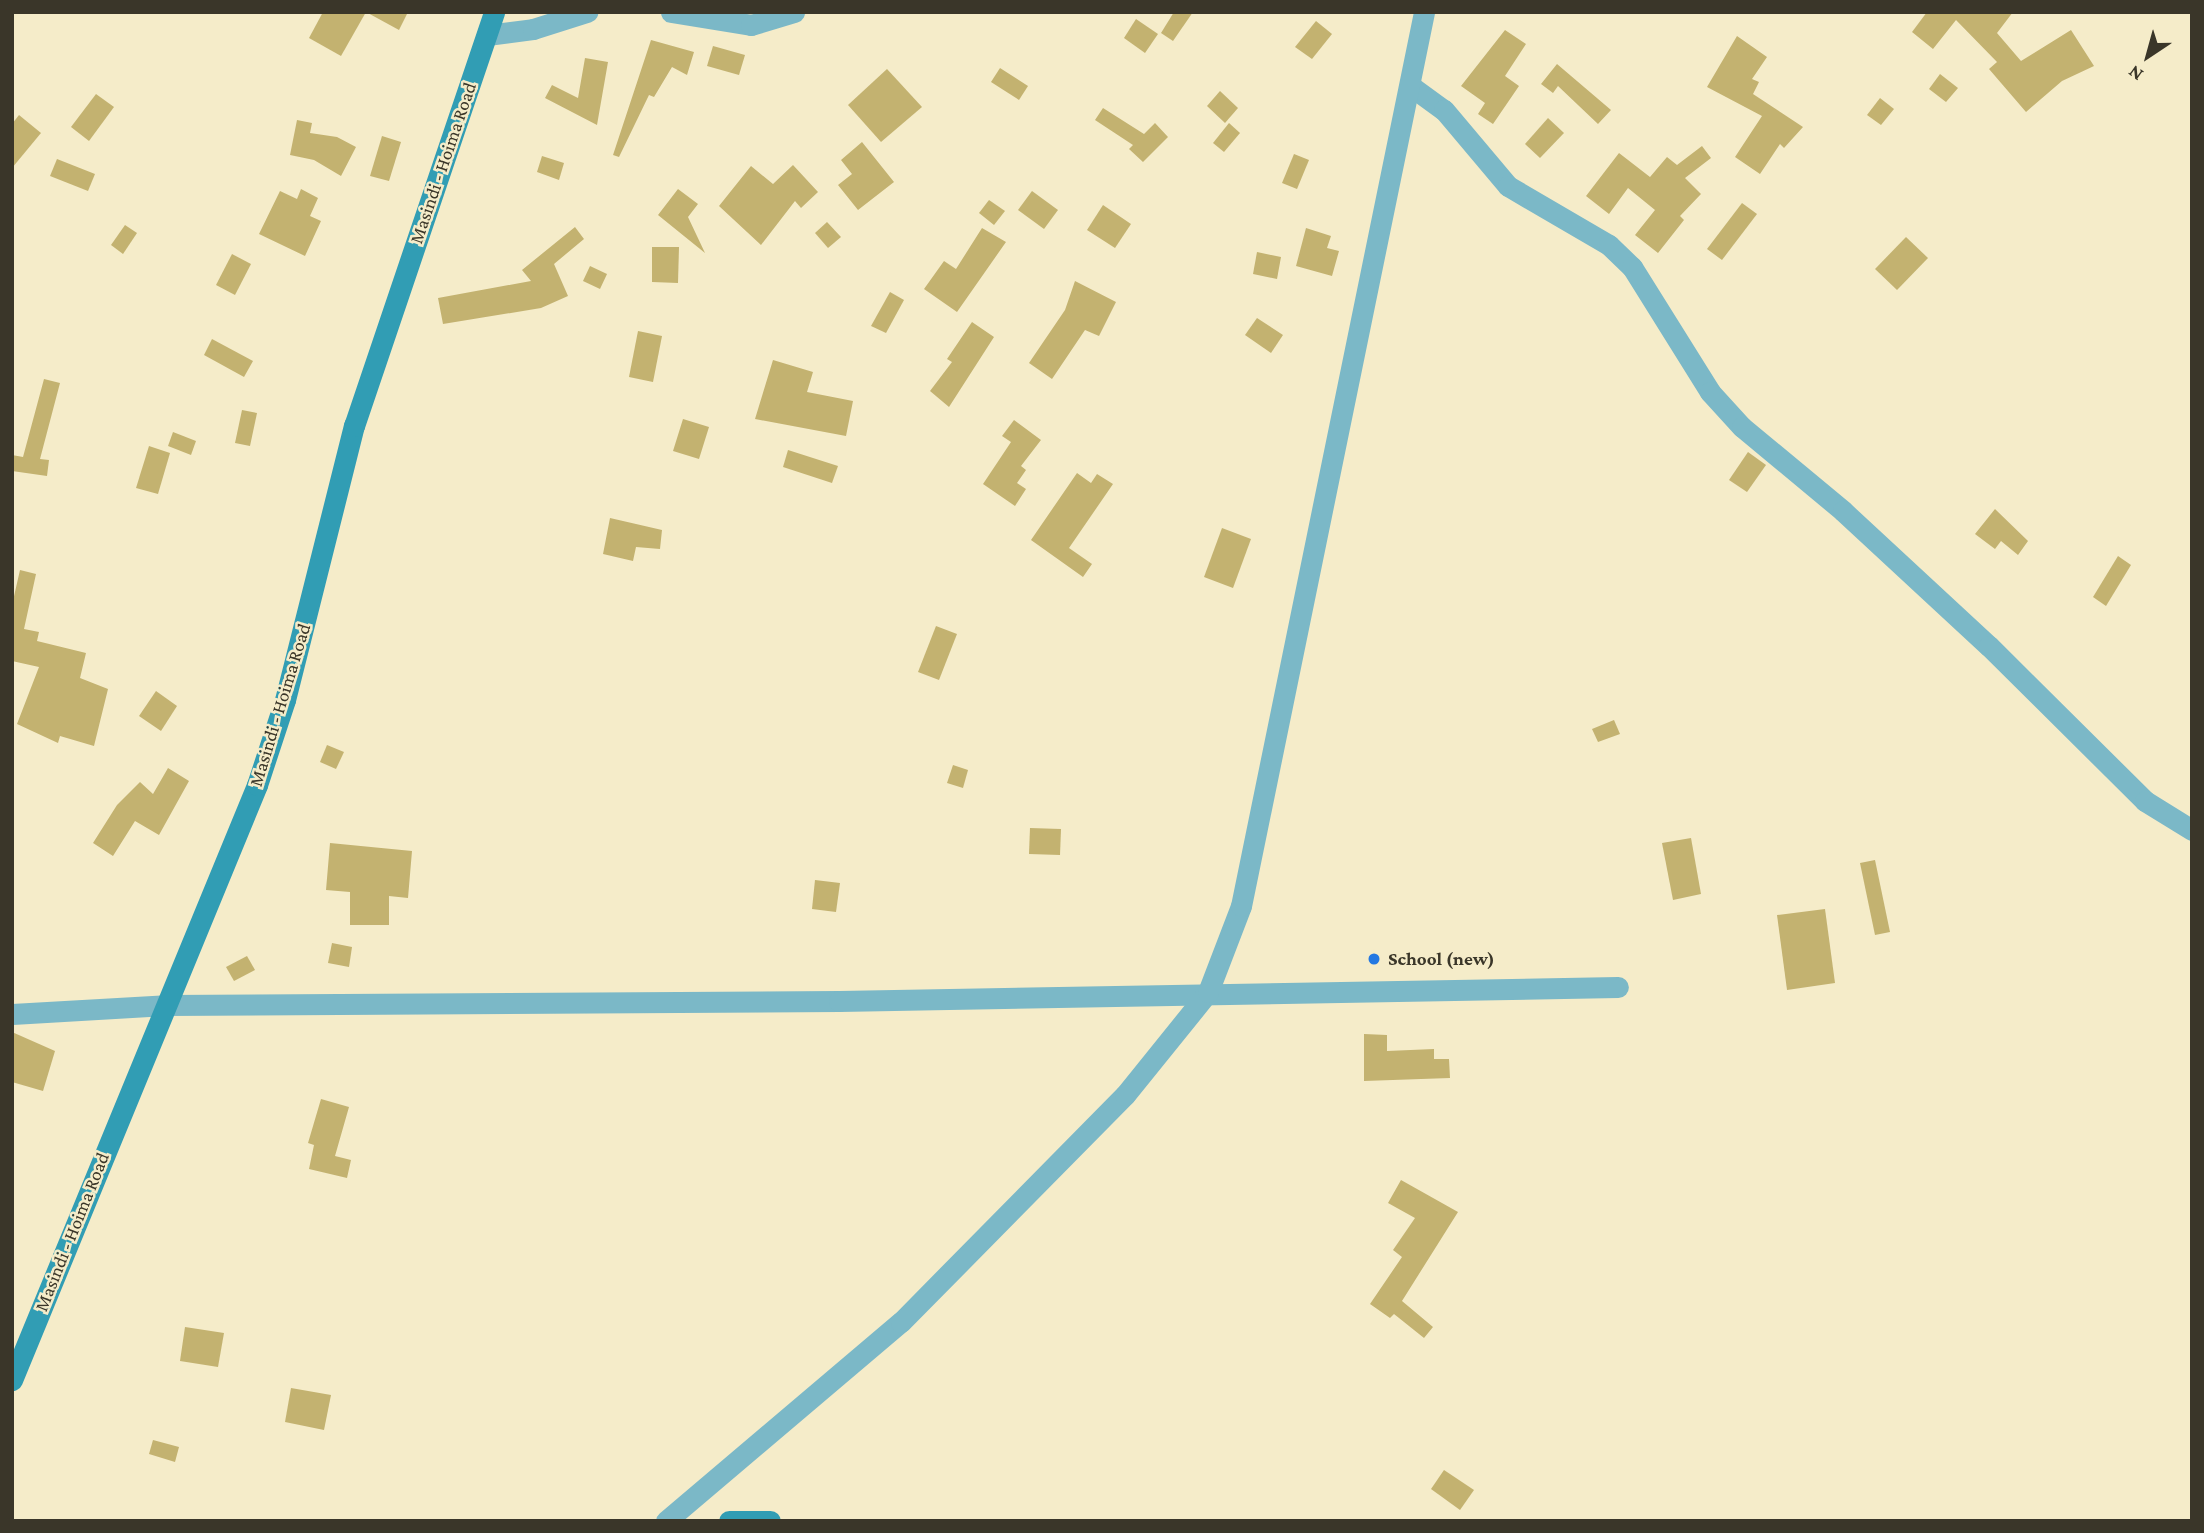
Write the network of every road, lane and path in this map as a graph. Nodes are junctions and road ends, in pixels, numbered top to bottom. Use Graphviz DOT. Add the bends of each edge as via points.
graph roads {
  1 [pos="494,12"];
  2 [pos="587,12"];
  3 [pos="671,12"];
  4 [pos="794,12"];
  5 [pos="1424,12"];
  6 [pos="487,35"];
  7 [pos="1412,87"];
  8 [pos="2192,830"];
  9 [pos="1618,987"];
  10 [pos="1208,992"];
  11 [pos="166,1005"];
  12 [pos="12,1014"];
  13 [pos="12,1380"];
  14 [pos="666,1521"];
  15 [pos="729,1521"];
  16 [pos="769,1521"];
  1 -- 6 [label="main road, Masindi - Hoima Road"];
  2 -- 6 [label="street" via="533,29"];
  3 -- 4 [label="street" via="751,25"];
  5 -- 7 [label="street"];
  6 -- 11 [label="main road, Masindi - Hoima Road" via="354,426 285,700 257,786"];
  7 -- 8 [label="street" via="1467,134 1483,162 1508,186 1609,245 1632,267 1710,392 1742,427 1970,628 2146,802"];
  7 -- 10 [label="street" via="1241,905"];
  9 -- 10 [label="street"];
  10 -- 11 [label="street" via="839,1001"];
  10 -- 14 [label="street" via="1125,1095 901,1322"];
  11 -- 12 [label="street"];
  11 -- 13 [label="main road, Masindi - Hoima Road"];
  15 -- 16 [label="main road"];
}
